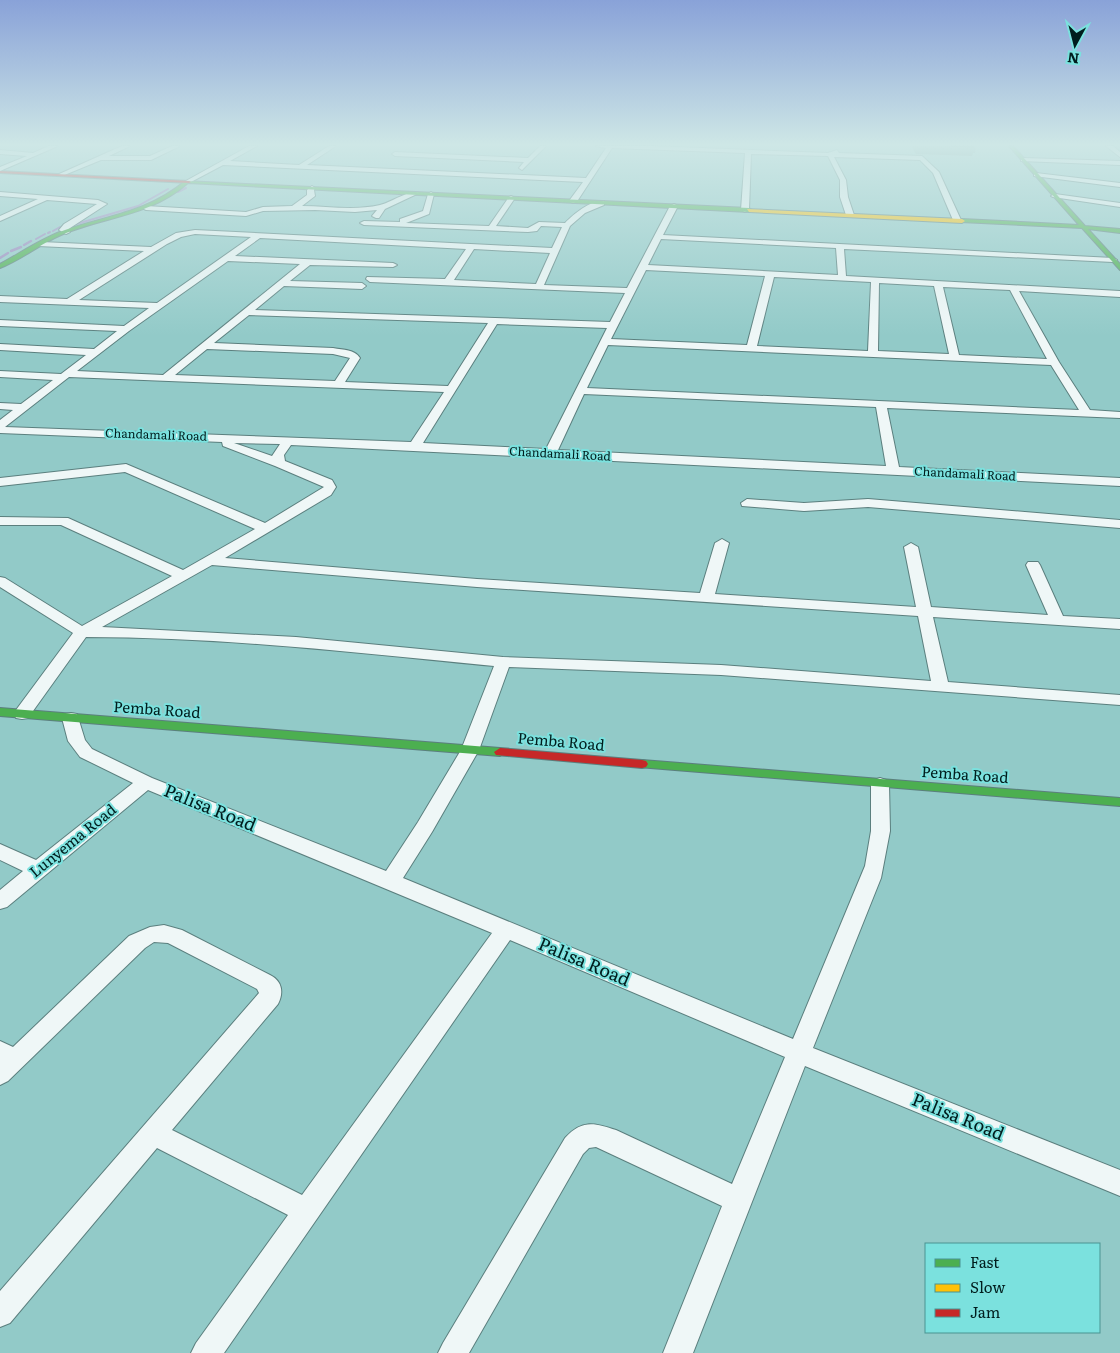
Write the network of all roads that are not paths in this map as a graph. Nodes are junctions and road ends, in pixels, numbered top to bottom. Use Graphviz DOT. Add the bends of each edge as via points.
graph roads {
  1 [pos="22,209"];
  2 [pos="96,209"];
  3 [pos="136,209"];
  4 [pos="142,209"];
  5 [pos="165,209"];
  6 [pos="288,209"];
  7 [pos="302,209"];
  8 [pos="387,209"];
  9 [pos="427,209"];
  10 [pos="503,209"];
  11 [pos="586,209"];
  12 [pos="672,209"];
  13 [pos="729,209"];
  14 [pos="848,209"];
  15 [pos="952,209"];
  16 [pos="1067,209"];
  17 [pos="744,210"];
  18 [pos="382,211"];
  19 [pos="422,215"];
  20 [pos="850,215"];
  21 [pos="434,217"];
  22 [pos="0,219"];
  23 [pos="397,219"];
  24 [pos="478,219"];
  25 [pos="957,220"];
  26 [pos="493,224"];
  27 [pos="567,225"];
  28 [pos="1084,227"];
  29 [pos="358,228"];
  30 [pos="65,231"];
  31 [pos="1120,231"];
  32 [pos="260,235"];
  33 [pos="658,237"];
  34 [pos="346,239"];
  35 [pos="40,244"];
  36 [pos="472,246"];
  37 [pos="840,246"];
  38 [pos="153,249"];
  39 [pos="556,251"];
  40 [pos="226,258"];
  41 [pos="0,261"];
  42 [pos="308,262"];
  43 [pos="1118,264"];
  44 [pos="393,265"];
  45 [pos="0,266"];
  46 [pos="644,267"];
  47 [pos="770,275"];
  48 [pos="370,279"];
  49 [pos="842,279"];
  50 [pos="875,281"];
  51 [pos="448,282"];
  52 [pos="282,284"];
  53 [pos="938,285"];
  54 [pos="362,286"];
  55 [pos="539,287"];
  56 [pos="1014,289"];
  57 [pos="630,291"];
  58 [pos="1120,294"];
  59 [pos="0,299"];
  60 [pos="70,302"];
  61 [pos="160,306"];
  62 [pos="247,312"];
  63 [pos="494,321"];
  64 [pos="0,323"];
  65 [pos="613,325"];
  66 [pos="126,329"];
  67 [pos="605,342"];
  68 [pos="205,346"];
  69 [pos="0,347"];
  70 [pos="751,348"];
  71 [pos="95,352"];
  72 [pos="873,354"];
  73 [pos="955,357"];
  74 [pos="1054,362"];
  75 [pos="0,374"];
  76 [pos="63,376"];
  77 [pos="164,378"];
  78 [pos="338,385"];
  79 [pos="451,389"];
  80 [pos="580,391"];
  81 [pos="881,405"];
  82 [pos="0,406"];
  83 [pos="23,407"];
  84 [pos="1087,414"];
  85 [pos="1120,415"];
  86 [pos="0,425"];
  87 [pos="0,430"];
  88 [pos="288,441"];
  89 [pos="228,444"];
  90 [pos="415,446"];
  91 [pos="550,454"];
  92 [pos="279,462"];
  93 [pos="892,470"];
  94 [pos="0,482"];
  95 [pos="1120,482"];
  96 [pos="747,503"];
  97 [pos="0,521"];
  98 [pos="1120,524"];
  99 [pos="265,528"];
  100 [pos="722,543"];
  101 [pos="911,547"];
  102 [pos="210,561"];
  103 [pos="1032,565"];
  104 [pos="184,576"];
  105 [pos="0,582"];
  106 [pos="706,598"];
  107 [pos="924,612"];
  108 [pos="1058,621"];
  109 [pos="1120,624"];
  110 [pos="82,632"];
  111 [pos="503,662"];
  112 [pos="940,688"];
  113 [pos="1120,700"];
  114 [pos="0,712"];
  115 [pos="22,714"];
  116 [pos="71,718"];
  117 [pos="470,750"];
  118 [pos="146,782"];
  119 [pos="880,784"];
  120 [pos="1120,802"];
  121 [pos="0,851"];
  122 [pos="38,870"];
  123 [pos="390,881"];
  124 [pos="0,901"];
  125 [pos="506,929"];
  126 [pos="800,1053"];
  127 [pos="5,1062"];
  128 [pos="153,1133"];
  129 [pos="1120,1183"];
  130 [pos="738,1200"];
  131 [pos="306,1210"];
  132 [pos="0,1313"];
  133 [pos="206,1353"];
  134 [pos="453,1353"];
  135 [pos="678,1353"];
  1 -- 22 [label="street"];
  2 -- 30 [label="street"];
  3 -- 30 [label="main road"];
  4 -- 30 [label="main road"];
  5 -- 6 [label="street" via="246,214 256,210"];
  7 -- 18 [label="street"];
  8 -- 18 [label="street"];
  9 -- 19 [label="street"];
  10 -- 26 [label="street"];
  11 -- 27 [label="street"];
  12 -- 33 [label="street"];
  13 -- 17 [label="main road"];
  14 -- 20 [label="street"];
  15 -- 25 [label="street"];
  16 -- 28 [label="main road"];
  17 -- 20 [label="main road"];
  18 -- 29 [label="street"];
  19 -- 21 [label="street"];
  19 -- 23 [label="street"];
  20 -- 25 [label="main road"];
  23 -- 26 [label="street"];
  23 -- 29 [label="street"];
  24 -- 26 [label="street"];
  25 -- 28 [label="main road"];
  26 -- 27 [label="street" via="532,230 539,224"];
  27 -- 39 [label="street"];
  28 -- 31 [label="main road"];
  28 -- 43 [label="main road"];
  29 -- 34 [label="street"];
  30 -- 35 [label="main road"];
  30 -- 41 [label="main road"];
  32 -- 34 [label="street"];
  32 -- 38 [label="street" via="186,233"];
  32 -- 40 [label="street"];
  33 -- 37 [label="street"];
  33 -- 46 [label="street"];
  34 -- 36 [label="street"];
  35 -- 38 [label="street"];
  35 -- 45 [label="main road"];
  36 -- 39 [label="street"];
  36 -- 51 [label="street"];
  37 -- 43 [label="street"];
  37 -- 49 [label="street"];
  38 -- 60 [label="street"];
  39 -- 55 [label="street"];
  40 -- 42 [label="street"];
  40 -- 61 [label="street"];
  42 -- 44 [label="street"];
  42 -- 52 [label="street"];
  46 -- 47 [label="street"];
  46 -- 57 [label="street"];
  47 -- 49 [label="street"];
  47 -- 70 [label="street"];
  48 -- 51 [label="street"];
  49 -- 50 [label="street"];
  50 -- 53 [label="street"];
  50 -- 72 [label="street"];
  51 -- 55 [label="street"];
  52 -- 54 [label="street"];
  52 -- 62 [label="street"];
  53 -- 56 [label="street"];
  53 -- 73 [label="street"];
  55 -- 57 [label="street"];
  56 -- 58 [label="street"];
  56 -- 74 [label="street"];
  57 -- 65 [label="street"];
  59 -- 60 [label="street"];
  60 -- 61 [label="street"];
  61 -- 66 [label="street"];
  62 -- 63 [label="street"];
  62 -- 68 [label="street"];
  63 -- 65 [label="street"];
  63 -- 79 [label="street"];
  64 -- 66 [label="street"];
  65 -- 67 [label="street"];
  66 -- 71 [label="street"];
  67 -- 70 [label="street"];
  67 -- 80 [label="street"];
  68 -- 77 [label="street"];
  68 -- 78 [label="street" via="333,350 352,354 355,358"];
  69 -- 71 [label="street"];
  70 -- 72 [label="street"];
  71 -- 76 [label="street"];
  72 -- 73 [label="street"];
  73 -- 74 [label="street"];
  74 -- 84 [label="street"];
  75 -- 76 [label="street"];
  76 -- 77 [label="street"];
  76 -- 83 [label="street"];
  77 -- 78 [label="street"];
  78 -- 79 [label="street"];
  79 -- 90 [label="street"];
  80 -- 81 [label="street"];
  80 -- 91 [label="street"];
  81 -- 84 [label="street"];
  81 -- 93 [label="street"];
  82 -- 83 [label="street"];
  83 -- 86 [label="street"];
  84 -- 85 [label="street"];
  87 -- 88 [label="street, Chandamali Road"];
  88 -- 90 [label="street, Chandamali Road"];
  88 -- 92 [label="street" via="278,455"];
  89 -- 92 [label="street"];
  90 -- 91 [label="street, Chandamali Road"];
  91 -- 93 [label="street, Chandamali Road"];
  92 -- 99 [label="street" via="328,483 330,487 327,492"];
  93 -- 95 [label="street, Chandamali Road"];
  94 -- 99 [label="street" via="131,469"];
  96 -- 98 [label="street" via="804,507 868,503"];
  97 -- 104 [label="street" via="63,521"];
  99 -- 102 [label="street"];
  100 -- 106 [label="street"];
  101 -- 107 [label="street"];
  102 -- 104 [label="street"];
  102 -- 106 [label="street"];
  103 -- 108 [label="street"];
  104 -- 110 [label="street"];
  105 -- 110 [label="street"];
  106 -- 107 [label="street"];
  107 -- 108 [label="street"];
  107 -- 112 [label="street"];
  108 -- 109 [label="street"];
  110 -- 111 [label="street" via="296,642"];
  110 -- 115 [label="street"];
  111 -- 112 [label="street" via="721,670"];
  111 -- 117 [label="street"];
  112 -- 113 [label="street"];
  114 -- 115 [label="main road, Pemba Road"];
  115 -- 116 [label="main road, Pemba Road"];
  116 -- 117 [label="main road, Pemba Road"];
  116 -- 118 [label="street, Palisa Road" via="77,741 86,754"];
  117 -- 119 [label="main road, Pemba Road"];
  117 -- 123 [label="street"];
  118 -- 122 [label="street, Lunyema Road"];
  118 -- 123 [label="street, Palisa Road"];
  119 -- 120 [label="main road, Pemba Road"];
  119 -- 126 [label="street" via="882,834 878,855"];
  121 -- 122 [label="street"];
  122 -- 124 [label="street, Lunyema Road"];
  123 -- 125 [label="street, Palisa Road"];
  125 -- 126 [label="street, Palisa Road"];
  125 -- 131 [label="street"];
  126 -- 129 [label="street, Palisa Road"];
  126 -- 130 [label="street"];
  127 -- 128 [label="street" via="149,934 167,933 269,985 272,990 270,997"];
  128 -- 131 [label="street"];
  128 -- 132 [label="street"];
  130 -- 134 [label="street" via="616,1142 596,1135 582,1137"];
  130 -- 135 [label="street"];
  131 -- 133 [label="street"];
}
